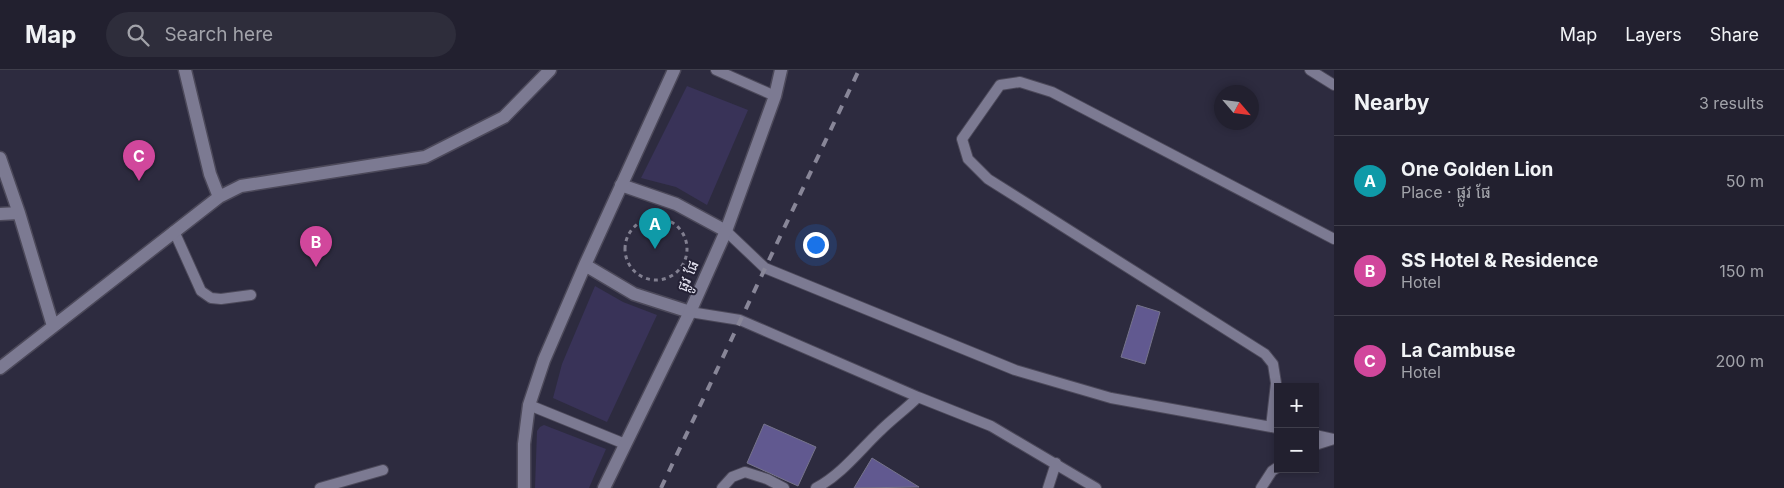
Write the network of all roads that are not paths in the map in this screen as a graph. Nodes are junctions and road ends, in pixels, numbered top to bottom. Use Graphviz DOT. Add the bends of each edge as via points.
graph roads {
  1 [pos="185,70"];
  2 [pos="550,70"];
  3 [pos="674,70"];
  4 [pos="716,70"];
  5 [pos="781,70"];
  6 [pos="1310,70"];
  7 [pos="1334,85"];
  8 [pos="775,96"];
  9 [pos="0,158"];
  10 [pos="621,185"];
  11 [pos="219,197"];
  12 [pos="20,213"];
  13 [pos="0,214"];
  14 [pos="174,231"];
  15 [pos="726,231"];
  16 [pos="1334,239"];
  17 [pos="585,265"];
  18 [pos="251,295"];
  19 [pos="690,312"];
  20 [pos="53,326"];
  21 [pos="0,368"];
  22 [pos="1276,383"];
  23 [pos="918,398"];
  24 [pos="529,405"];
  25 [pos="1274,428"];
  26 [pos="1319,436"];
  27 [pos="1334,439"];
  28 [pos="625,444"];
  29 [pos="1319,444"];
  30 [pos="1056,463"];
  31 [pos="383,470"];
  32 [pos="1274,470"];
  33 [pos="320,488"];
  34 [pos="524,488"];
  35 [pos="604,488"];
  36 [pos="722,488"];
  37 [pos="784,488"];
  38 [pos="816,488"];
  39 [pos="1048,488"];
  40 [pos="1096,488"];
  41 [pos="1261,488"];
  1 -- 11 [label="street" via="210,174"];
  2 -- 11 [label="street" via="504,117 425,157 241,186"];
  3 -- 10 [label="street"];
  4 -- 8 [label="lane"];
  5 -- 8 [label="street, ផ្លូវ ផែ"];
  6 -- 7 [label="lane"];
  8 -- 15 [label="street, ផ្លូវ ផែ"];
  9 -- 12 [label="street"];
  10 -- 15 [label="street" via="676,204"];
  10 -- 17 [label="street"];
  11 -- 14 [label="street"];
  12 -- 13 [label="street"];
  12 -- 20 [label="street"];
  14 -- 18 [label="lane" via="201,291 211,298 221,299"];
  14 -- 20 [label="street"];
  15 -- 19 [label="street, ផ្លូវ ផែ"];
  15 -- 25 [label="lane" via="765,268 1015,370 1111,398"];
  16 -- 22 [label="lane" via="1052,92 1020,82 1000,85 962,139 968,159 988,179 1265,354 1273,364"];
  17 -- 19 [label="street" via="634,294"];
  17 -- 24 [label="street" via="544,360"];
  19 -- 23 [label="lane" via="740,320"];
  19 -- 28 [label="street, ផ្លូវ ផែ"];
  20 -- 21 [label="street"];
  23 -- 30 [label="lane" via="991,426"];
  23 -- 38 [label="lane" via="832,480"];
  24 -- 28 [label="lane"];
  24 -- 34 [label="street" via="524,444"];
  26 -- 27 [label="lane"];
  27 -- 29 [label="lane"];
  28 -- 35 [label="street, ផ្លូវ ផែ"];
  30 -- 39 [label="lane"];
  30 -- 40 [label="lane"];
  31 -- 33 [label="lane"];
  32 -- 41 [label="lane"];
  36 -- 37 [label="lane" via="732,477 745,472"];
}
